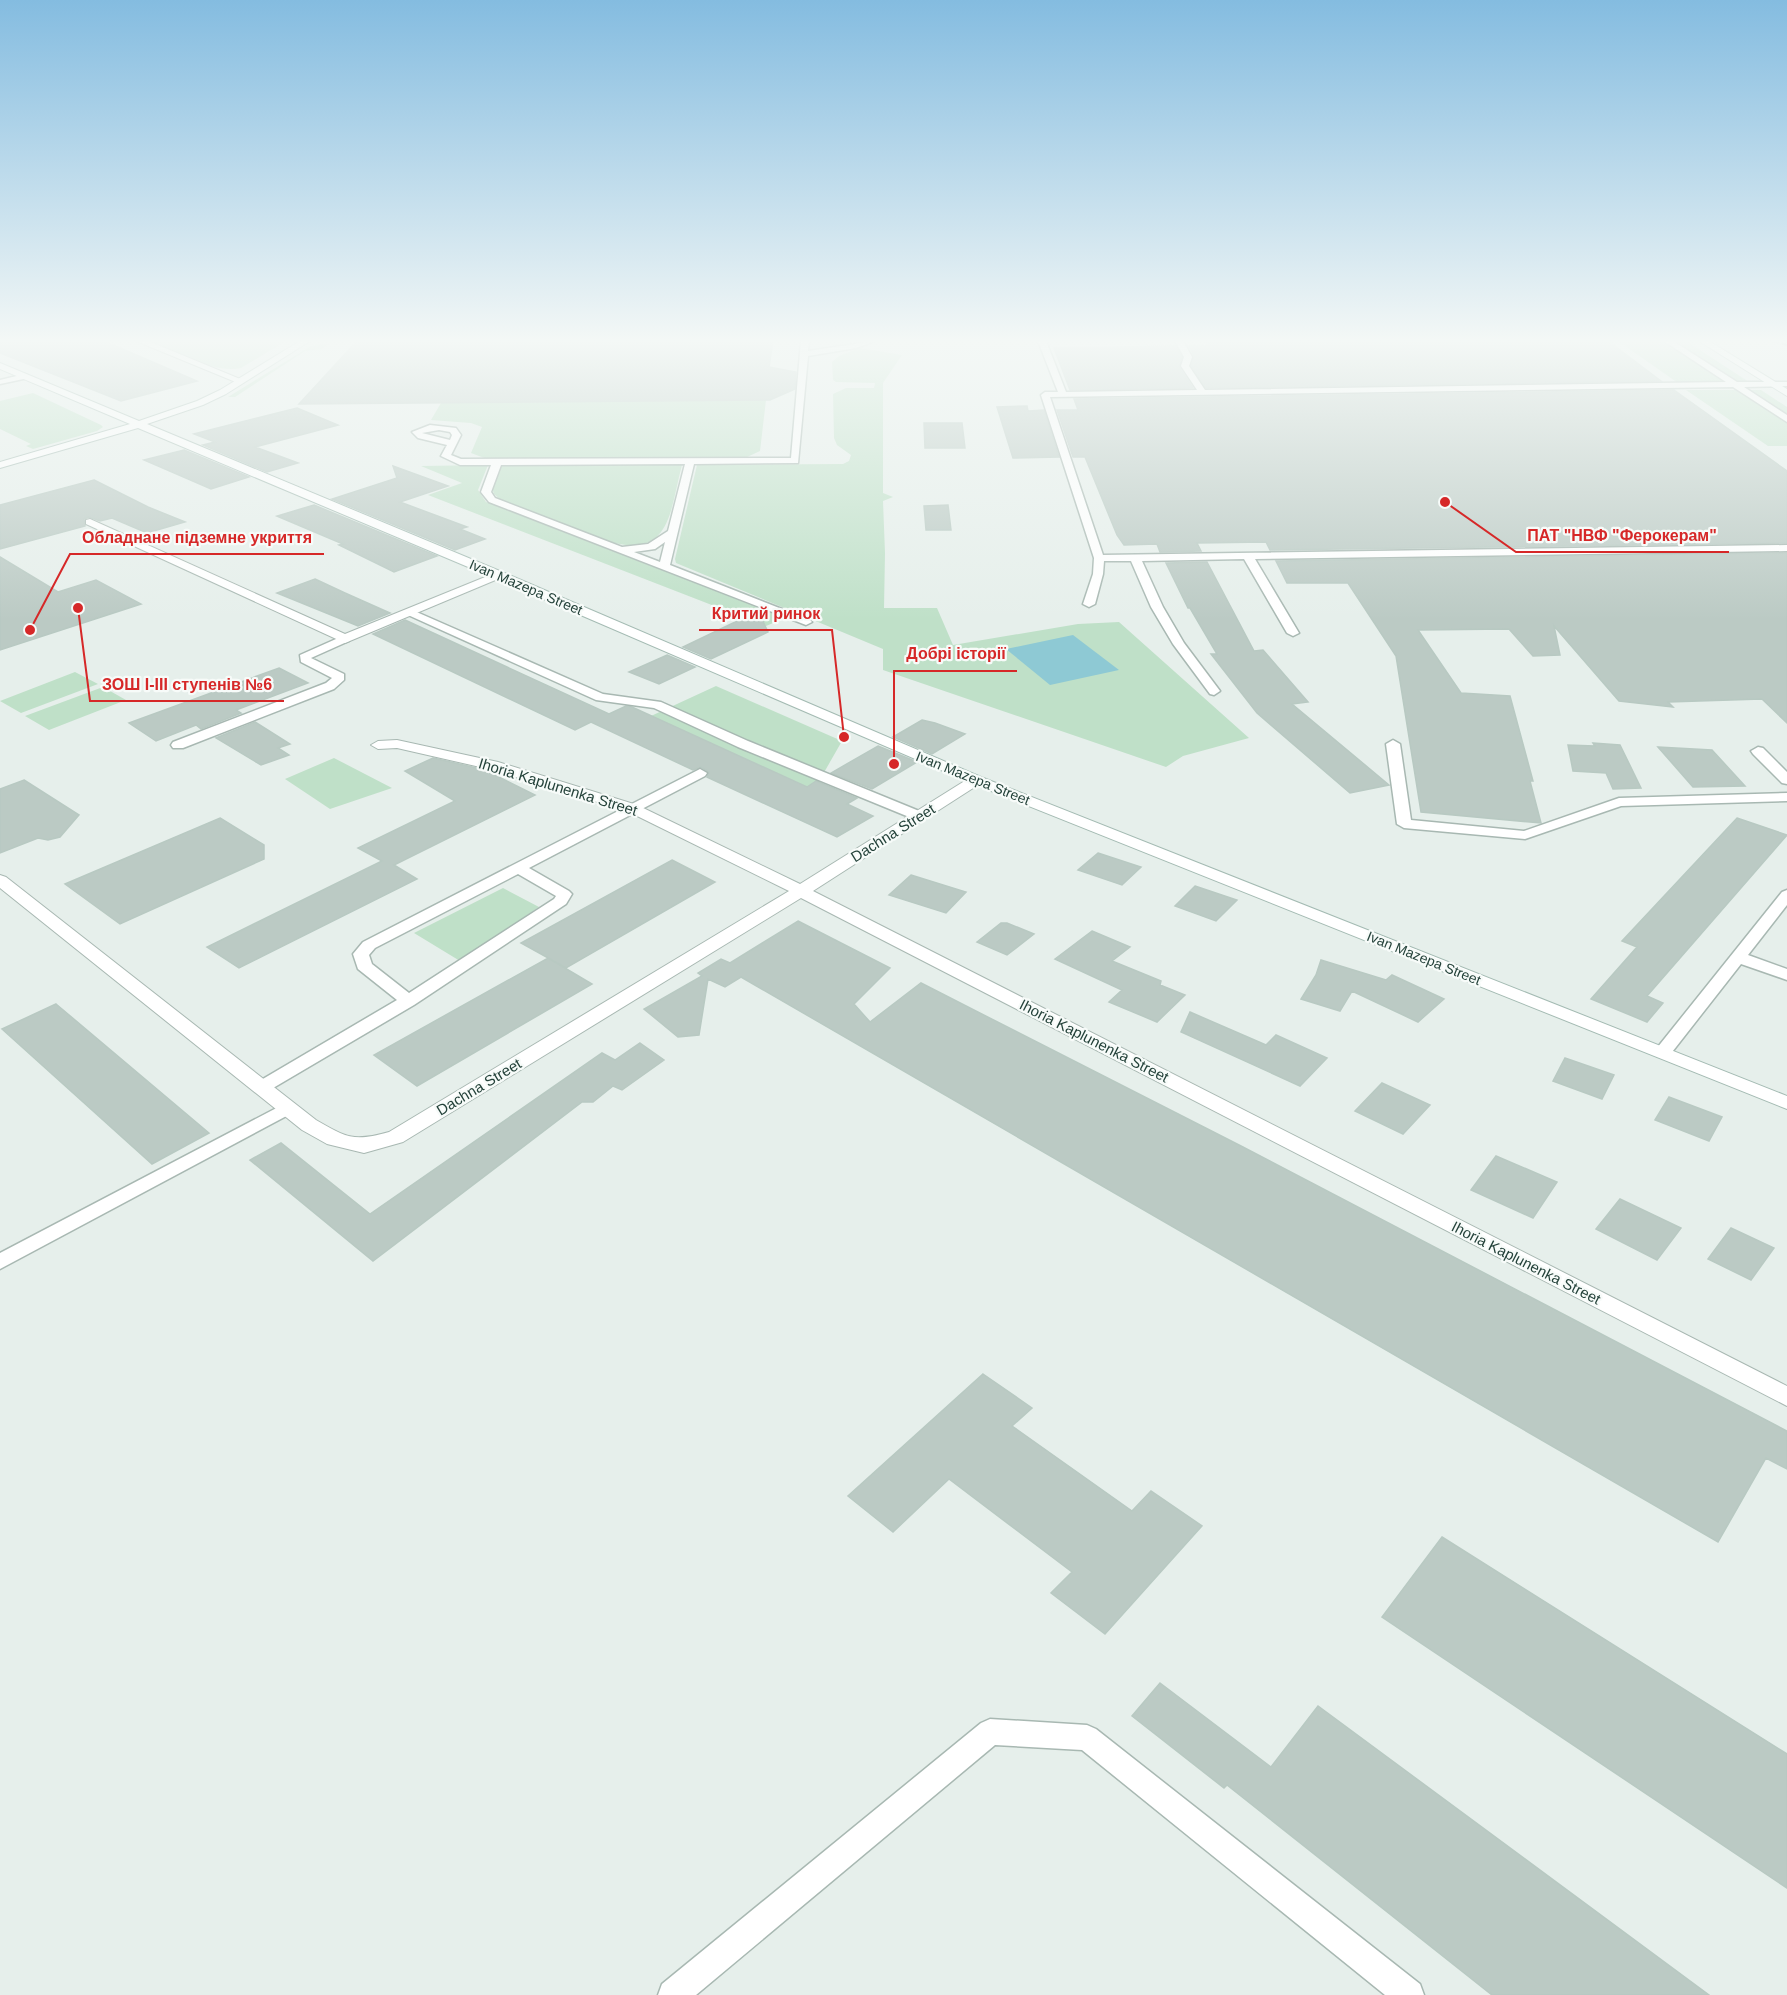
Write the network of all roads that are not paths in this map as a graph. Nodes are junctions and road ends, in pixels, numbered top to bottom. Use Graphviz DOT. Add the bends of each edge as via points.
graph roads {
  1 [pos="107,434"];
  2 [pos="160,434"];
  3 [pos="419,434"];
  4 [pos="456,434"];
  5 [pos="798,434"];
  6 [pos="1058,434"];
  7 [pos="452,442"];
  8 [pos="690,461"];
  9 [pos="497,462"];
  10 [pos="0,465"];
  11 [pos="90,522"];
  12 [pos="672,533"];
  13 [pos="1787,548"];
  14 [pos="616,549"];
  15 [pos="1248,556"];
  16 [pos="1135,557"];
  17 [pos="1100,558"];
  18 [pos="663,567"];
  19 [pos="500,576"];
  20 [pos="1089,604"];
  21 [pos="412,613"];
  22 [pos="806,622"];
  23 [pos="1293,633"];
  24 [pos="345,639"];
  25 [pos="1214,691"];
  26 [pos="1393,744"];
  27 [pos="178,745"];
  28 [pos="378,745"];
  29 [pos="750,747"];
  30 [pos="1758,751"];
  31 [pos="736,754"];
  32 [pos="700,773"];
  33 [pos="976,780"];
  34 [pos="1787,780"];
  35 [pos="1787,797"];
  36 [pos="632,808"];
  37 [pos="919,816"];
  38 [pos="517,867"];
  39 [pos="0,880"];
  40 [pos="801,891"];
  41 [pos="1787,895"];
  42 [pos="1738,957"];
  43 [pos="1787,975"];
  44 [pos="408,1002"];
  45 [pos="1663,1052"];
  46 [pos="262,1087"];
  47 [pos="1787,1103"];
  48 [pos="288,1107"];
  49 [pos="0,1262"];
  50 [pos="1787,1397"];
  51 [pos="680,1993"];
  52 [pos="1409,1995"];
  1 -- 10 [label="street"];
  2 -- 19 [label="street, Ivan Mazepa Street"];
  3 -- 7 [label="lane"];
  4 -- 9 [label="lane" via="446,456 451,460"];
  5 -- 8 [label="lane" via="795,461"];
  6 -- 17 [label="lane"];
  8 -- 9 [label="lane"];
  8 -- 12 [label="lane"];
  9 -- 14 [label="lane" via="486,486 492,500"];
  11 -- 24 [label="street"];
  12 -- 14 [label="lane" via="651,547"];
  12 -- 18 [label="lane"];
  13 -- 15 [label="lane"];
  14 -- 18 [label="lane"];
  15 -- 16 [label="lane"];
  15 -- 23 [label="lane"];
  16 -- 17 [label="lane"];
  16 -- 25 [label="lane" via="1157,607"];
  17 -- 20 [label="lane"];
  18 -- 22 [label="lane"];
  19 -- 21 [label="street"];
  19 -- 33 [label="street, Ivan Mazepa Street"];
  21 -- 24 [label="street"];
  21 -- 29 [label="lane" via="600,697 657,705"];
  24 -- 27 [label="lane" via="305,658 340,677 330,686"];
  26 -- 35 [label="lane" via="1404,824 1526,835 1619,802"];
  28 -- 36 [label="street, Ihoria Kaplunenka Street" via="397,744 493,765"];
  29 -- 31 [label="lane"];
  29 -- 37 [label="lane"];
  30 -- 34 [label="lane"];
  32 -- 36 [label="lane"];
  33 -- 37 [label="street, Dachna Street"];
  33 -- 45 [label="street, Ivan Mazepa Street"];
  36 -- 38 [label="lane"];
  36 -- 40 [label="street, Ihoria Kaplunenka Street"];
  37 -- 40 [label="street, Dachna Street"];
  38 -- 44 [label="lane" via="564,894 561,902"];
  38 -- 44 [label="lane" via="388,934 361,954 364,966"];
  39 -- 46 [label="street, Dachna Street"];
  40 -- 48 [label="street, Dachna Street" via="396,1137 364,1146 334,1139"];
  40 -- 50 [label="street, Ihoria Kaplunenka Street"];
  41 -- 42 [label="lane"];
  42 -- 43 [label="lane"];
  42 -- 45 [label="lane"];
  44 -- 46 [label="lane"];
  45 -- 47 [label="street, Ivan Mazepa Street"];
  46 -- 48 [label="street, Dachna Street"];
  48 -- 49 [label="lane"];
  51 -- 52 [label="lane" via="990,1732 1087,1738"];
}
